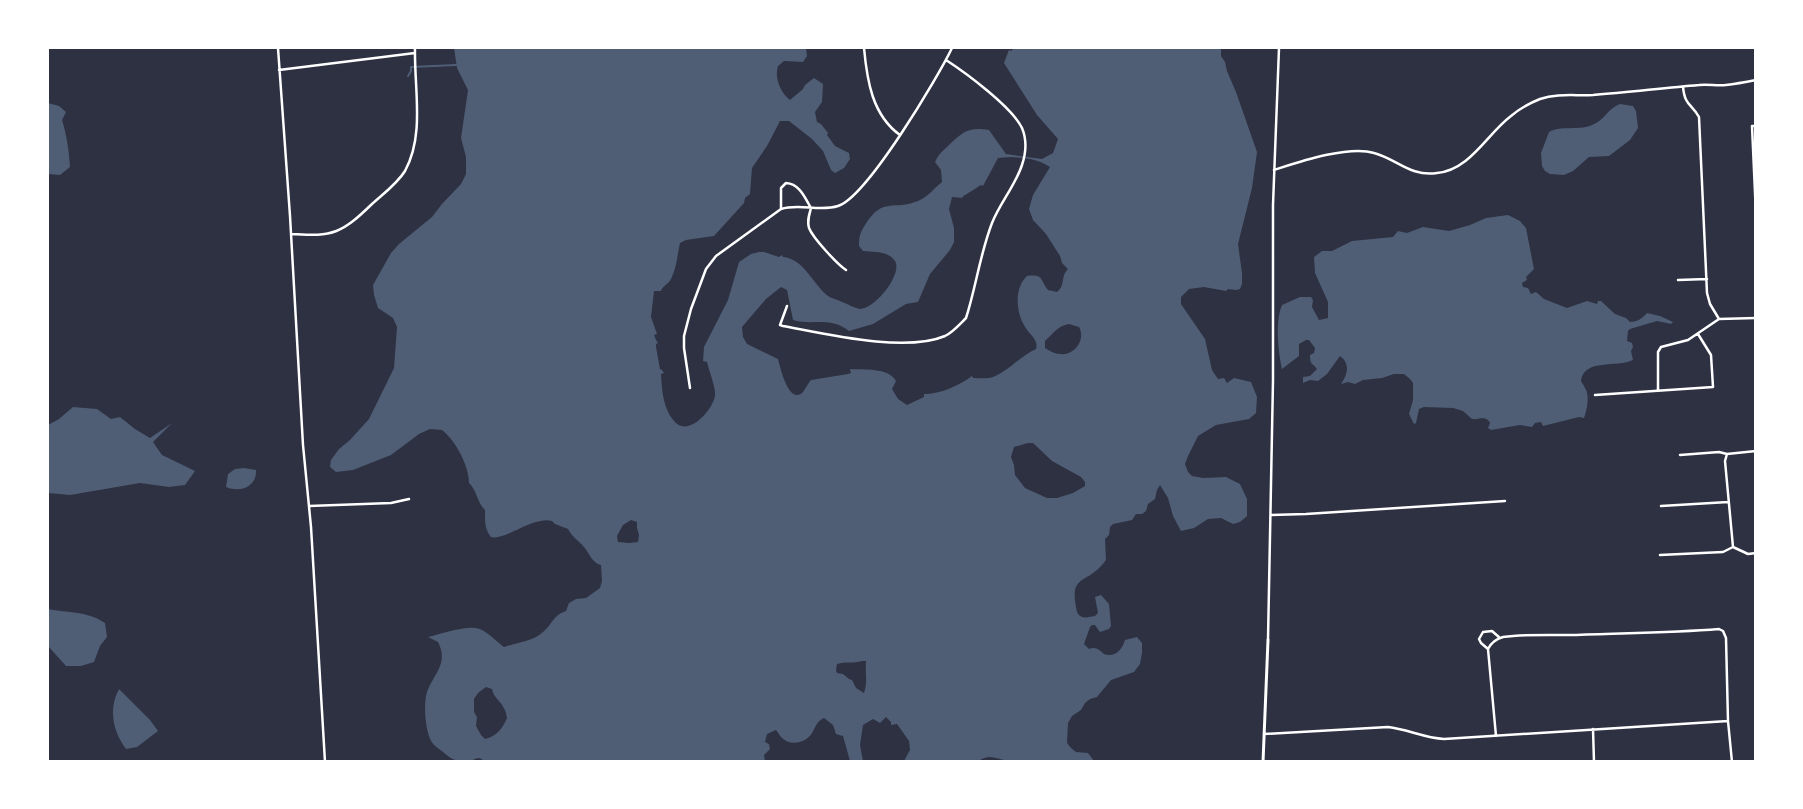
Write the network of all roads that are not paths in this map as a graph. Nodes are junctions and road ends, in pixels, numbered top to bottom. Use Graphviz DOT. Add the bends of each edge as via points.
graph roads {
  1 [pos="278,48"];
  2 [pos="415,48"];
  3 [pos="864,48"];
  4 [pos="952,48"];
  5 [pos="1278,48"];
  6 [pos="415,54"];
  7 [pos="946,60"];
  8 [pos="279,70"];
  9 [pos="1756,80"];
  10 [pos="1683,86"];
  11 [pos="1756,126"];
  12 [pos="900,135"];
  13 [pos="1274,170"];
  14 [pos="811,208"];
  15 [pos="781,209"];
  16 [pos="1756,216"];
  17 [pos="291,234"];
  18 [pos="846,270"];
  19 [pos="1707,279"];
  20 [pos="1678,280"];
  21 [pos="787,306"];
  22 [pos="1756,318"];
  23 [pos="1719,319"];
  24 [pos="1698,334"];
  25 [pos="690,388"];
  26 [pos="1658,390"];
  27 [pos="1595,394"];
  28 [pos="1756,451"];
  29 [pos="1727,454"];
  30 [pos="1680,455"];
  31 [pos="409,499"];
  32 [pos="1505,501"];
  33 [pos="1728,502"];
  34 [pos="309,506"];
  35 [pos="1661,506"];
  36 [pos="1271,515"];
  37 [pos="1733,548"];
  38 [pos="1756,553"];
  39 [pos="1660,555"];
  40 [pos="1500,638"];
  41 [pos="1268,640"];
  42 [pos="1488,649"];
  43 [pos="1728,721"];
  44 [pos="1593,730"];
  45 [pos="1264,734"];
  46 [pos="1496,736"];
  47 [pos="325,762"];
  48 [pos="1263,762"];
  49 [pos="1594,762"];
  50 [pos="1732,762"];
  1 -- 8 [label="street"];
  2 -- 6 [label="street"];
  3 -- 12 [label="street" via="877,107 890,128"];
  4 -- 7 [label="street"];
  5 -- 13 [label="street"];
  6 -- 8 [label="street"];
  6 -- 17 [label="street" via="415,142 404,173 351,224 334,233"];
  7 -- 12 [label="street"];
  7 -- 21 [label="street" via="1014,116 1022,127 1026,146 1015,181 992,224 966,318 946,335 917,343 893,342 784,326 780,324"];
  8 -- 17 [label="street"];
  9 -- 10 [label="street" via="1726,85"];
  10 -- 13 [label="street" via="1540,99 1510,116 1458,166 1438,174 1409,170 1386,157 1360,151 1328,155"];
  10 -- 19 [label="street" via="1686,102 1699,117"];
  11 -- 16 [label="street" via="1752,126"];
  12 -- 14 [label="street" via="850,198 839,206"];
  13 -- 36 [label="street"];
  14 -- 15 [label="street"];
  14 -- 15 [label="street" via="798,188 786,183 781,188"];
  14 -- 18 [label="street" via="810,228 838,265"];
  15 -- 25 [label="street" via="716,256 706,269 684,336"];
  17 -- 34 [label="street"];
  19 -- 20 [label="street"];
  19 -- 23 [label="street" via="1710,304"];
  22 -- 23 [label="street"];
  23 -- 24 [label="street"];
  24 -- 26 [label="street" via="1658,352"];
  24 -- 26 [label="street" via="1710,355 1713,387"];
  26 -- 27 [label="street"];
  28 -- 29 [label="street"];
  29 -- 30 [label="street"];
  29 -- 33 [label="street"];
  31 -- 34 [label="street" via="391,503"];
  32 -- 36 [label="street"];
  33 -- 35 [label="street"];
  33 -- 37 [label="street"];
  34 -- 47 [label="street"];
  36 -- 41 [label="street"];
  37 -- 38 [label="street" via="1748,554"];
  37 -- 39 [label="street" via="1723,552"];
  40 -- 42 [label="street"];
  40 -- 42 [label="street" via="1492,631 1483,632 1479,639"];
  40 -- 43 [label="street" via="1719,629 1726,638"];
  41 -- 45 [label="street"];
  42 -- 46 [label="street"];
  43 -- 44 [label="street"];
  43 -- 50 [label="street"];
  44 -- 46 [label="street"];
  44 -- 49 [label="street"];
  45 -- 46 [label="street" via="1388,727 1438,739"];
  45 -- 48 [label="street"];
}
